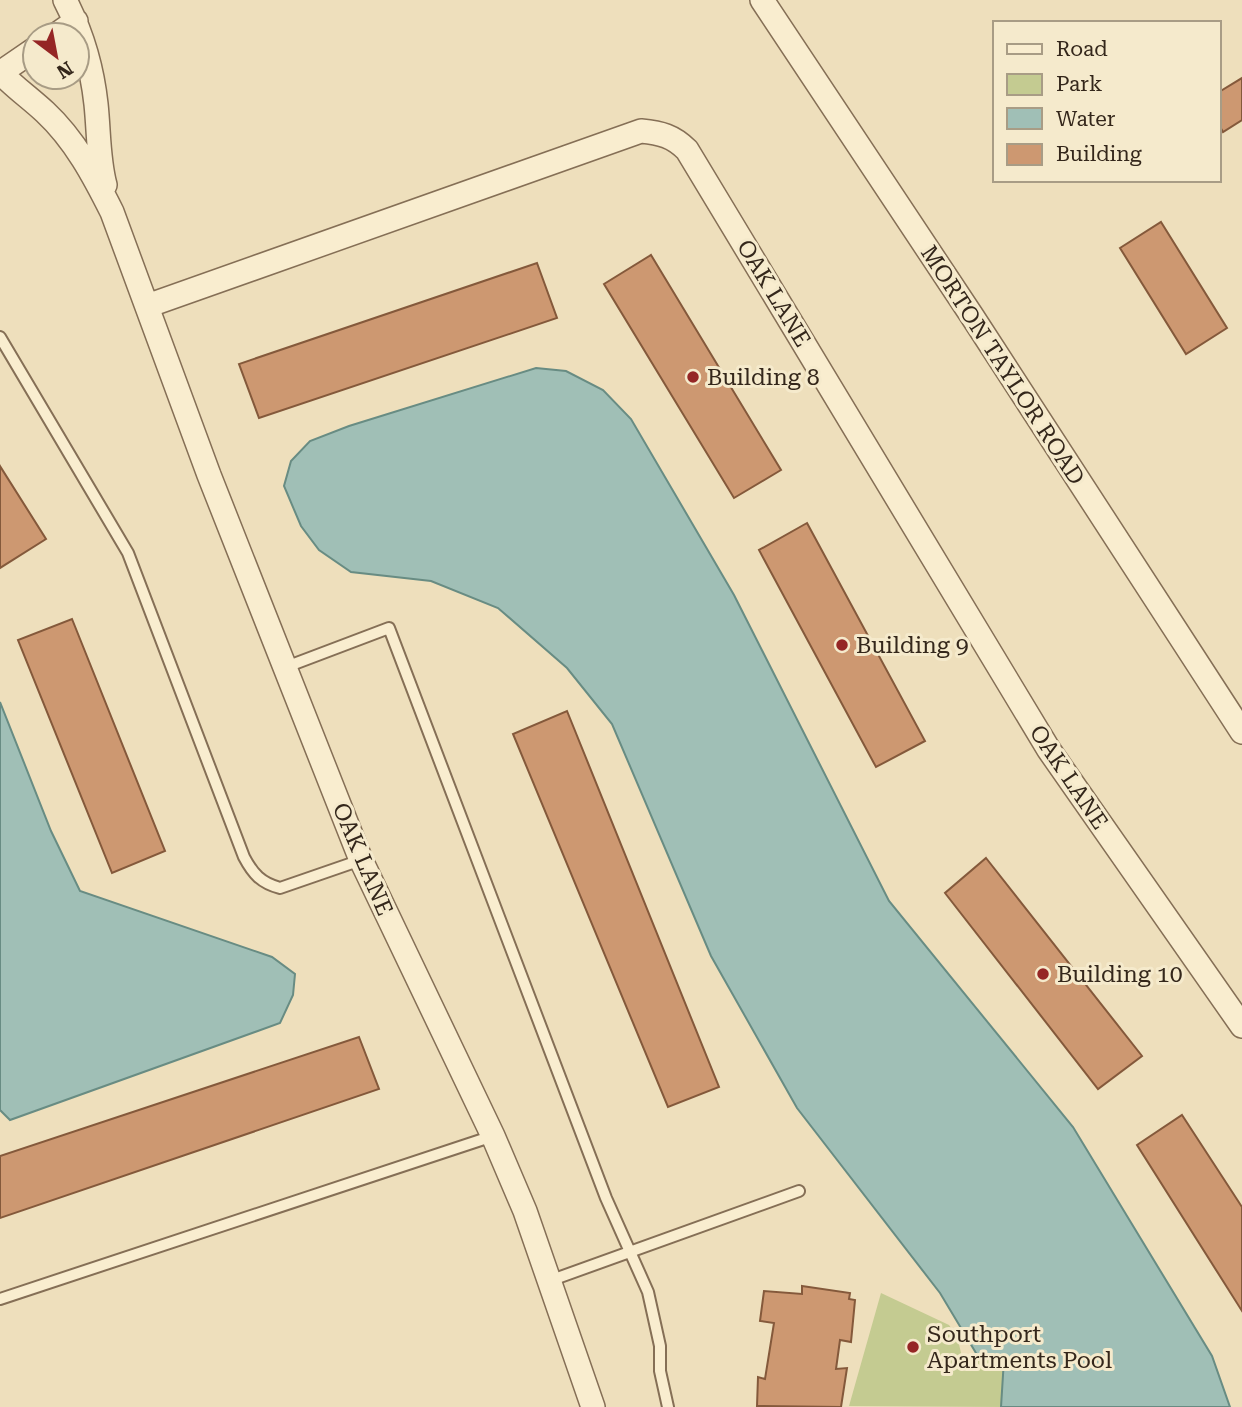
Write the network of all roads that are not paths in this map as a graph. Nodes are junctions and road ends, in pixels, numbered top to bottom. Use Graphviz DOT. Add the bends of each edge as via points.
graph roads {
  1 [pos="65,0"];
  2 [pos="762,0"];
  3 [pos="76,21"];
  4 [pos="21,59"];
  5 [pos="0,73"];
  6 [pos="91,73"];
  7 [pos="112,212"];
  8 [pos="147,306"];
  9 [pos="0,337"];
  10 [pos="286,667"];
  11 [pos="1242,732"];
  12 [pos="361,860"];
  13 [pos="1242,1026"];
  14 [pos="493,1136"];
  15 [pos="799,1191"];
  16 [pos="630,1252"];
  17 [pos="549,1281"];
  18 [pos="0,1299"];
  19 [pos="593,1407"];
  20 [pos="668,1407"];
  1 -- 3 [label="street, OAK LANE"];
  2 -- 11 [label="street, MORTON TAYLOR ROAD"];
  4 -- 5 [label="street, OAK LANE"];
  5 -- 7 [label="street, OAK LANE" via="71,141"];
  6 -- 7 [label="street, OAK LANE" via="100,167"];
  7 -- 8 [label="street, OAK LANE"];
  8 -- 10 [label="street, OAK LANE"];
  8 -- 13 [label="street, OAK LANE" via="641,131 676,139 687,150 1049,750"];
  9 -- 12 [label="lane" via="128,553 251,869 267,885 280,888"];
  10 -- 12 [label="street, OAK LANE"];
  10 -- 16 [label="lane" via="389,628"];
  12 -- 14 [label="street, OAK LANE"];
  14 -- 17 [label="street, OAK LANE"];
  14 -- 18 [label="lane"];
  15 -- 16 [label="lane"];
  16 -- 17 [label="lane"];
  16 -- 20 [label="lane" via="648,1292"];
  17 -- 19 [label="street, OAK LANE"];
}
